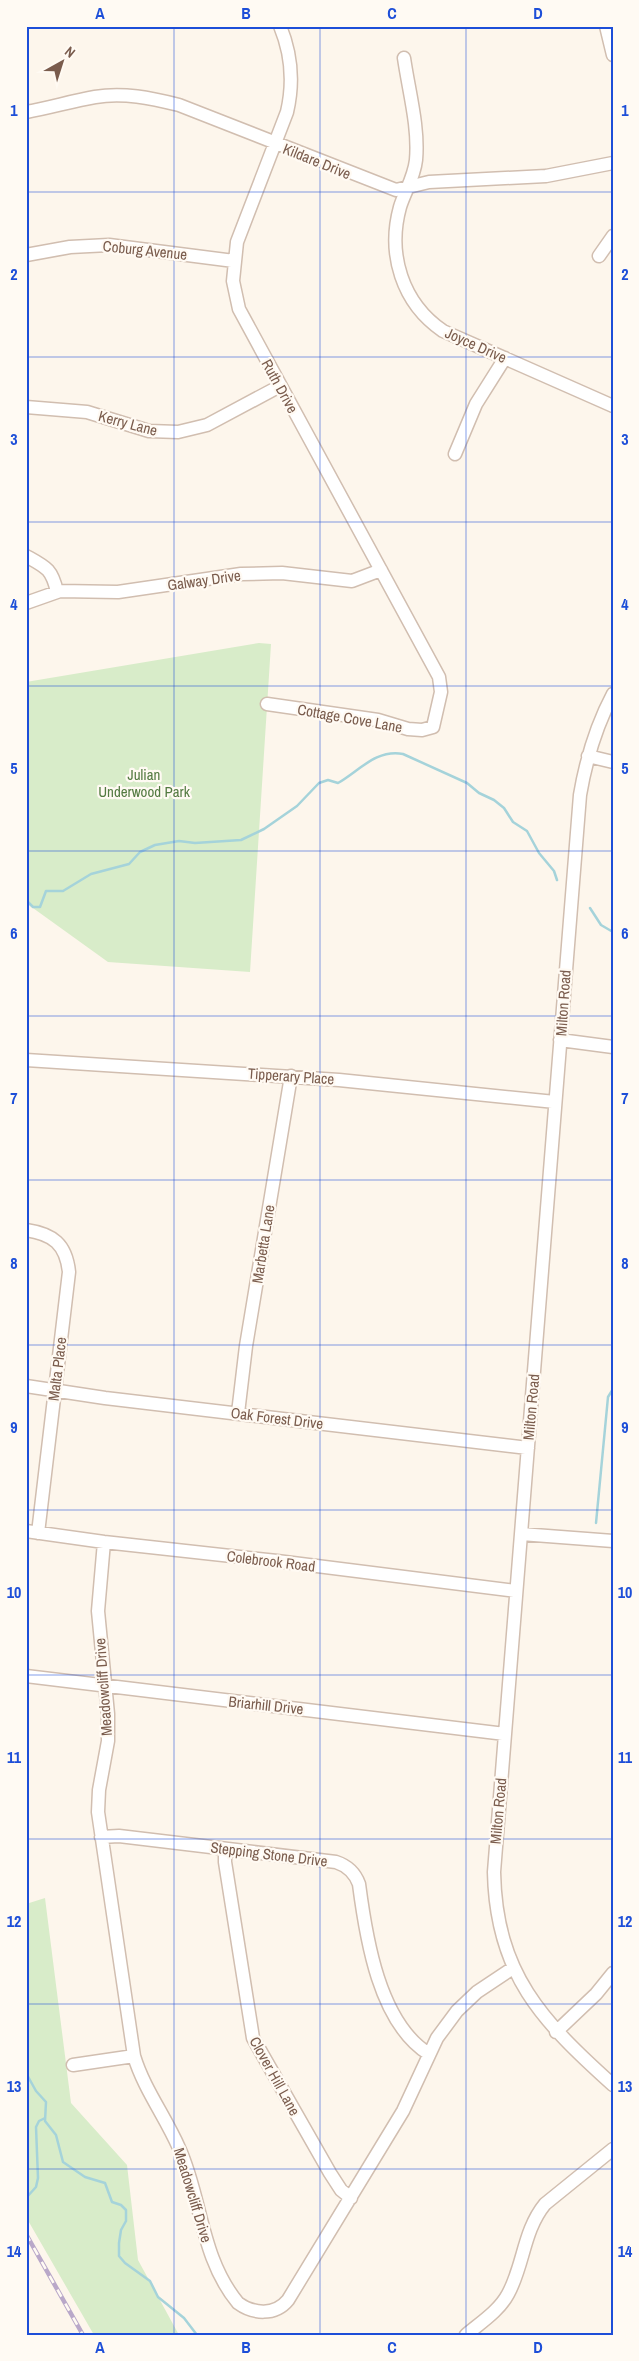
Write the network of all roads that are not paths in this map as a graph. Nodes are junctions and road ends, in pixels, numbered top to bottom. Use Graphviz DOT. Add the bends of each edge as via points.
graph roads {
  1 [pos="280,26"];
  2 [pos="606,26"];
  3 [pos="613,55"];
  4 [pos="404,58"];
  5 [pos="26,112"];
  6 [pos="275,144"];
  7 [pos="613,163"];
  8 [pos="410,186"];
  9 [pos="613,236"];
  10 [pos="26,255"];
  11 [pos="599,256"];
  12 [pos="234,262"];
  13 [pos="505,358"];
  14 [pos="280,386"];
  15 [pos="613,406"];
  16 [pos="26,407"];
  17 [pos="455,454"];
  18 [pos="26,556"];
  19 [pos="381,570"];
  20 [pos="57,592"];
  21 [pos="26,603"];
  22 [pos="613,694"];
  23 [pos="267,704"];
  24 [pos="433,727"];
  25 [pos="588,756"];
  26 [pos="613,762"];
  27 [pos="560,1040"];
  28 [pos="613,1047"];
  29 [pos="26,1060"];
  30 [pos="291,1076"];
  31 [pos="555,1102"];
  32 [pos="26,1230"];
  33 [pos="26,1386"];
  34 [pos="54,1391"];
  35 [pos="238,1414"];
  36 [pos="528,1448"];
  37 [pos="32,1532"];
  38 [pos="521,1534"];
  39 [pos="613,1541"];
  40 [pos="104,1542"];
  41 [pos="516,1591"];
  42 [pos="26,1676"];
  43 [pos="105,1686"];
  44 [pos="505,1734"];
  45 [pos="101,1837"];
  46 [pos="226,1849"];
  47 [pos="513,1968"];
  48 [pos="613,1974"];
  49 [pos="556,2032"];
  50 [pos="428,2054"];
  51 [pos="134,2056"];
  52 [pos="73,2065"];
  53 [pos="613,2086"];
  54 [pos="613,2148"];
  55 [pos="351,2198"];
  56 [pos="466,2335"];
  1 -- 6 [label="street, Ruth Drive" via="290,60 291,86 287,112"];
  2 -- 3 [label="street"];
  4 -- 8 [label="street, Joyce Drive" via="416,136 416,162"];
  5 -- 6 [label="street, Kildare Drive" via="97,96 135,96 179,106"];
  6 -- 8 [label="street, Kildare Drive" via="386,188 396,190"];
  6 -- 12 [label="street, Ruth Drive" via="242,224"];
  7 -- 8 [label="street, Kildare Drive" via="546,176 429,182"];
  8 -- 13 [label="street, Joyce Drive" via="396,222 394,244 399,270 409,293 422,314 438,328"];
  9 -- 11 [label="street"];
  10 -- 12 [label="street, Coburg Avenue" via="109,244"];
  12 -- 14 [label="street, Ruth Drive" via="233,281 239,309"];
  13 -- 15 [label="street, Joyce Drive"];
  13 -- 17 [label="street" via="476,404"];
  14 -- 16 [label="street, Kerry Lane" via="207,425 178,432 149,431 87,412"];
  14 -- 19 [label="street, Ruth Drive"];
  18 -- 20 [label="street" via="44,565"];
  19 -- 20 [label="street, Galway Drive" via="352,581 256,573 118,592"];
  19 -- 24 [label="street, Ruth Drive" via="439,677 441,692"];
  20 -- 21 [label="street, Galway Drive"];
  22 -- 25 [label="street, Milton Road" via="596,729"];
  23 -- 24 [label="street, Cottage Cove Lane" via="378,720 408,729"];
  25 -- 26 [label="street"];
  25 -- 27 [label="street, Milton Road" via="580,795"];
  27 -- 28 [label="street"];
  27 -- 31 [label="street, Milton Road"];
  29 -- 30 [label="street, Tipperary Place"];
  30 -- 31 [label="street, Tipperary Place"];
  30 -- 35 [label="street, Marbetta Lane" via="246,1346"];
  31 -- 36 [label="street, Milton Road"];
  32 -- 34 [label="street, Malta Place" via="40,1232 53,1239 68,1261"];
  33 -- 34 [label="street, Oak Forest Drive"];
  34 -- 35 [label="street, Oak Forest Drive"];
  34 -- 37 [label="street, Malta Place"];
  35 -- 36 [label="street, Oak Forest Drive"];
  36 -- 38 [label="street, Milton Road"];
  37 -- 40 [label="street, Colebrook Road"];
  38 -- 39 [label="street"];
  38 -- 41 [label="street, Milton Road"];
  40 -- 41 [label="street, Colebrook Road"];
  40 -- 43 [label="street, Meadowcliff Drive" via="98,1611"];
  41 -- 44 [label="street, Milton Road"];
  42 -- 43 [label="street, Briarhill Drive"];
  43 -- 44 [label="street, Briarhill Drive"];
  43 -- 45 [label="street, Meadowcliff Drive" via="108,1741 98,1803"];
  44 -- 47 [label="street, Milton Road" via="494,1891 500,1929"];
  45 -- 46 [label="street, Stepping Stone Drive" via="118,1836"];
  45 -- 51 [label="street, Meadowcliff Drive"];
  46 -- 50 [label="street, Stepping Stone Drive" via="336,1862 351,1871 358,1884 370,1948 386,1996 411,2042"];
  46 -- 55 [label="street, Clover Hill Lane" via="225,1862 253,2038 330,2173 341,2190"];
  47 -- 49 [label="street, Milton Road" via="530,1999"];
  47 -- 50 [label="street, Meadowcliff Drive" via="477,1992 457,2011"];
  48 -- 49 [label="street"];
  49 -- 53 [label="street, Milton Road"];
  50 -- 55 [label="street, Meadowcliff Drive" via="403,2111"];
  51 -- 52 [label="street"];
  51 -- 55 [label="street, Meadowcliff Drive" via="184,2159 206,2243 234,2297 246,2308 263,2312 285,2304"];
  54 -- 56 [label="street" via="545,2204 536,2216 508,2294"];
}
